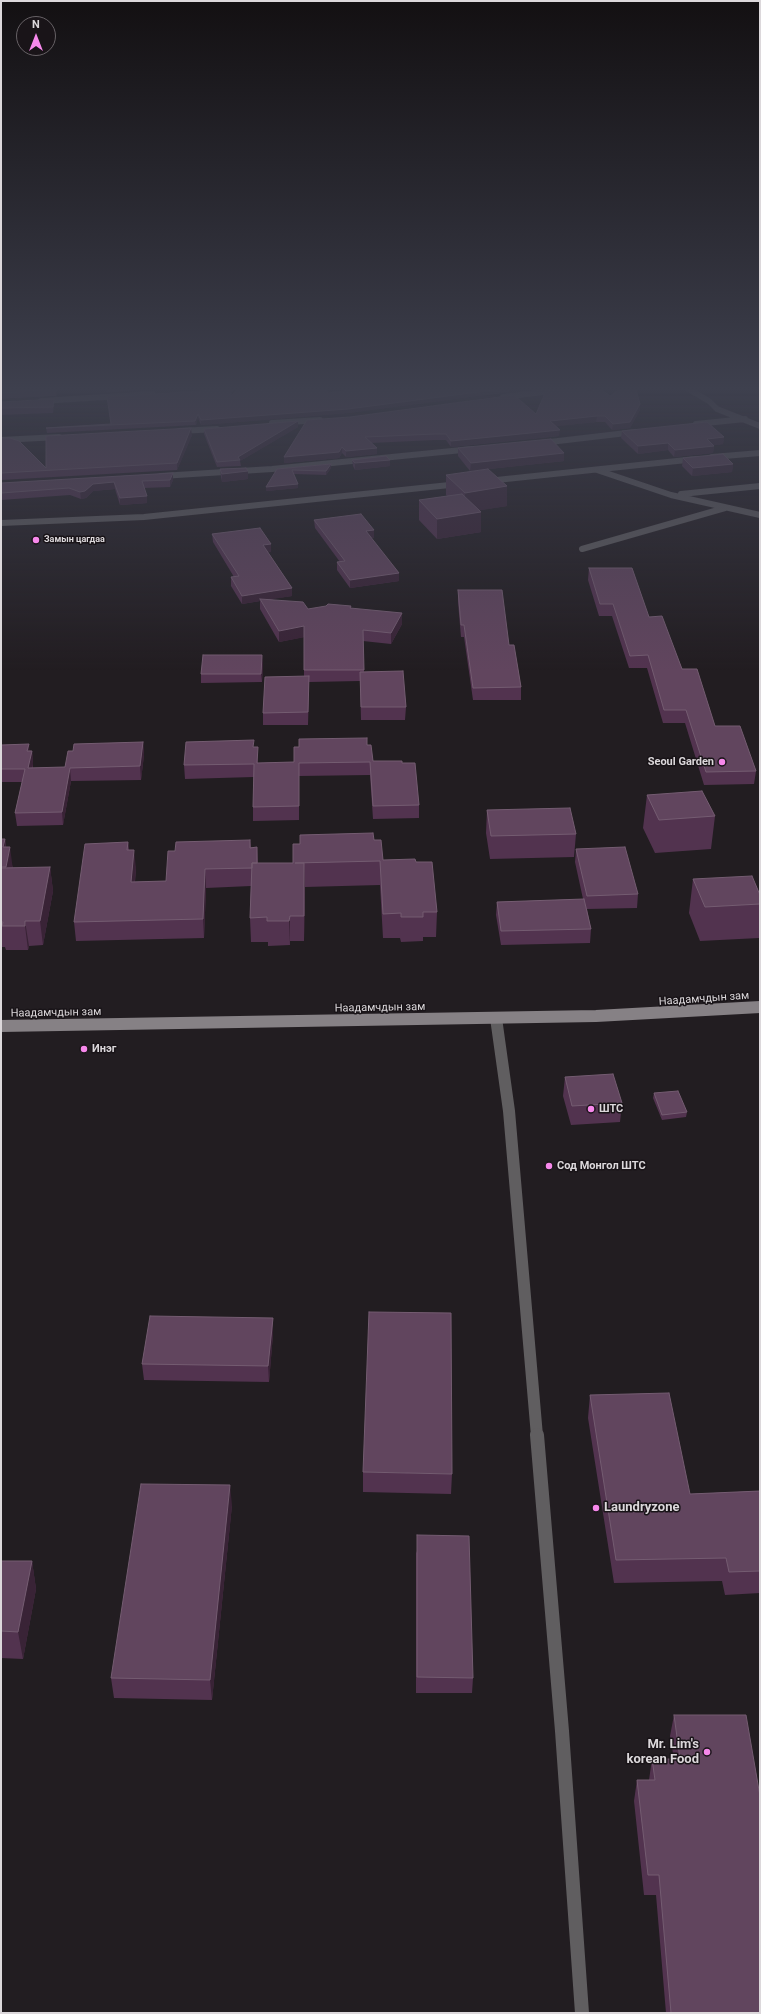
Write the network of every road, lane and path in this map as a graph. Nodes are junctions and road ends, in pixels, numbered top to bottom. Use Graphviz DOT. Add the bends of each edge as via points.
graph roads {
  1 [pos="466,483"];
  2 [pos="635,483"];
  3 [pos="760,486"];
  4 [pos="671,495"];
  5 [pos="727,508"];
  6 [pos="760,515"];
  7 [pos="1,522"];
  8 [pos="582,549"];
  9 [pos="760,1007"];
  10 [pos="496,1018"];
  11 [pos="1,1026"];
  12 [pos="582,2013"];
  1 -- 7 [label="street" via="144,517"];
  2 -- 4 [label="street"];
  3 -- 4 [label="street"];
  4 -- 5 [label="street"];
  5 -- 6 [label="street"];
  5 -- 8 [label="street"];
  9 -- 10 [label="main road, Наадамчдын зам" via="656,1014"];
  10 -- 11 [label="main road, Наадамчдын зам"];
  10 -- 12 [label="street" via="510,1119 562,1731"];
}
